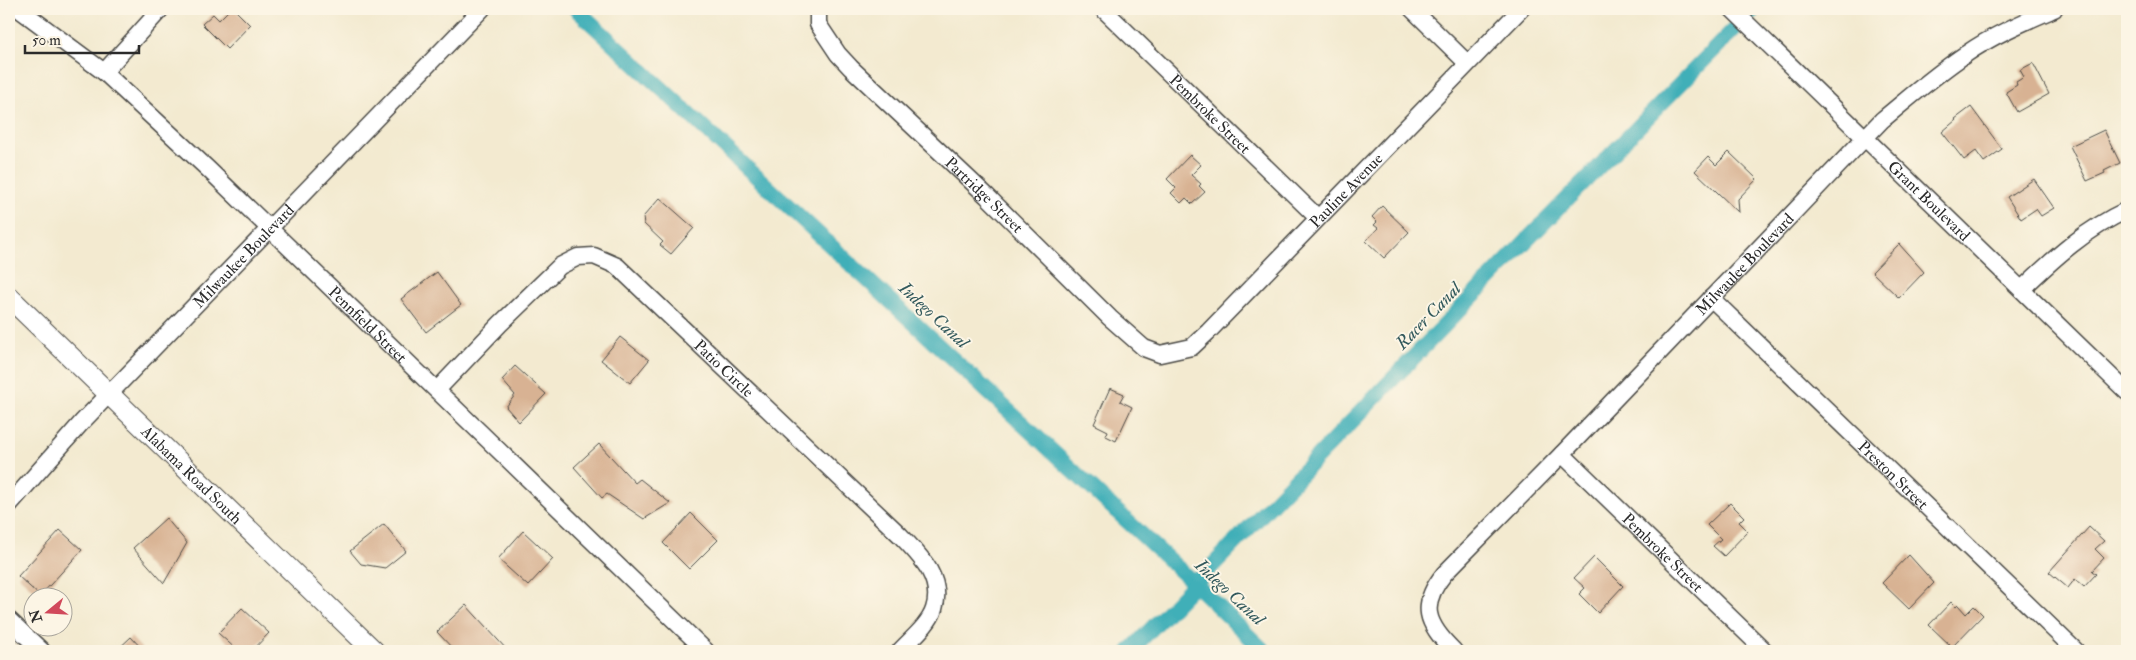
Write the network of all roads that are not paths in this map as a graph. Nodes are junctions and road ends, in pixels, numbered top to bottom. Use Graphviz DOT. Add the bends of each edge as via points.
graph roads {
  1 [pos="19,9"];
  2 [pos="161,9"];
  3 [pos="482,9"];
  4 [pos="1103,9"];
  5 [pos="1412,9"];
  6 [pos="1521,9"];
  7 [pos="1732,9"];
  8 [pos="2054,9"];
  9 [pos="818,16"];
  10 [pos="1467,63"];
  11 [pos="104,72"];
  12 [pos="1865,138"];
  13 [pos="2127,210"];
  14 [pos="1318,218"];
  15 [pos="269,228"];
  16 [pos="2022,288"];
  17 [pos="9,297"];
  18 [pos="1711,298"];
  19 [pos="1160,354"];
  20 [pos="437,390"];
  21 [pos="2127,392"];
  22 [pos="110,395"];
  23 [pos="1562,454"];
  24 [pos="9,505"];
  25 [pos="9,620"];
  26 [pos="42,651"];
  27 [pos="374,651"];
  28 [pos="706,651"];
  29 [pos="900,651"];
  30 [pos="1454,651"];
  31 [pos="1765,651"];
  32 [pos="2076,651"];
  1 -- 11 [label="street, Pennfield Street"];
  2 -- 11 [label="street"];
  3 -- 15 [label="street, Milwaukee Boulevard"];
  4 -- 14 [label="street, Pembroke Street"];
  5 -- 10 [label="street"];
  6 -- 10 [label="street, Pauline Avenue"];
  7 -- 12 [label="street, Grant Boulevard"];
  8 -- 12 [label="street, Milwaulee Boulevard" via="2022,22 1967,53 1932,78"];
  9 -- 19 [label="street, Partridge Street" via="844,61 1144,348"];
  10 -- 14 [label="street, Pauline Avenue"];
  11 -- 15 [label="street, Pennfield Street"];
  12 -- 16 [label="street, Grant Boulevard"];
  12 -- 18 [label="street, Milwaulee Boulevard"];
  13 -- 16 [label="street" via="2085,233"];
  14 -- 19 [label="street, Pauline Avenue" via="1192,347"];
  15 -- 20 [label="street, Pennfield Street"];
  15 -- 22 [label="street, Milwaukee Boulevard"];
  16 -- 21 [label="street, Grant Boulevard"];
  17 -- 22 [label="street, Alabama Road South"];
  18 -- 23 [label="street, Milwaulee Boulevard"];
  18 -- 32 [label="street, Preston Street"];
  20 -- 28 [label="street, Pennfield Street"];
  20 -- 29 [label="street, Patio Circle" via="560,266 578,257 594,256 617,266 900,535 928,567 936,584 934,609"];
  22 -- 24 [label="street, Milwaukee Boulevard"];
  22 -- 27 [label="street, Alabama Road South"];
  23 -- 30 [label="street, Milwaulee Boulevard" via="1432,588 1428,609 1434,629"];
  23 -- 31 [label="street, Pembroke Street"];
  25 -- 26 [label="street"];
}
